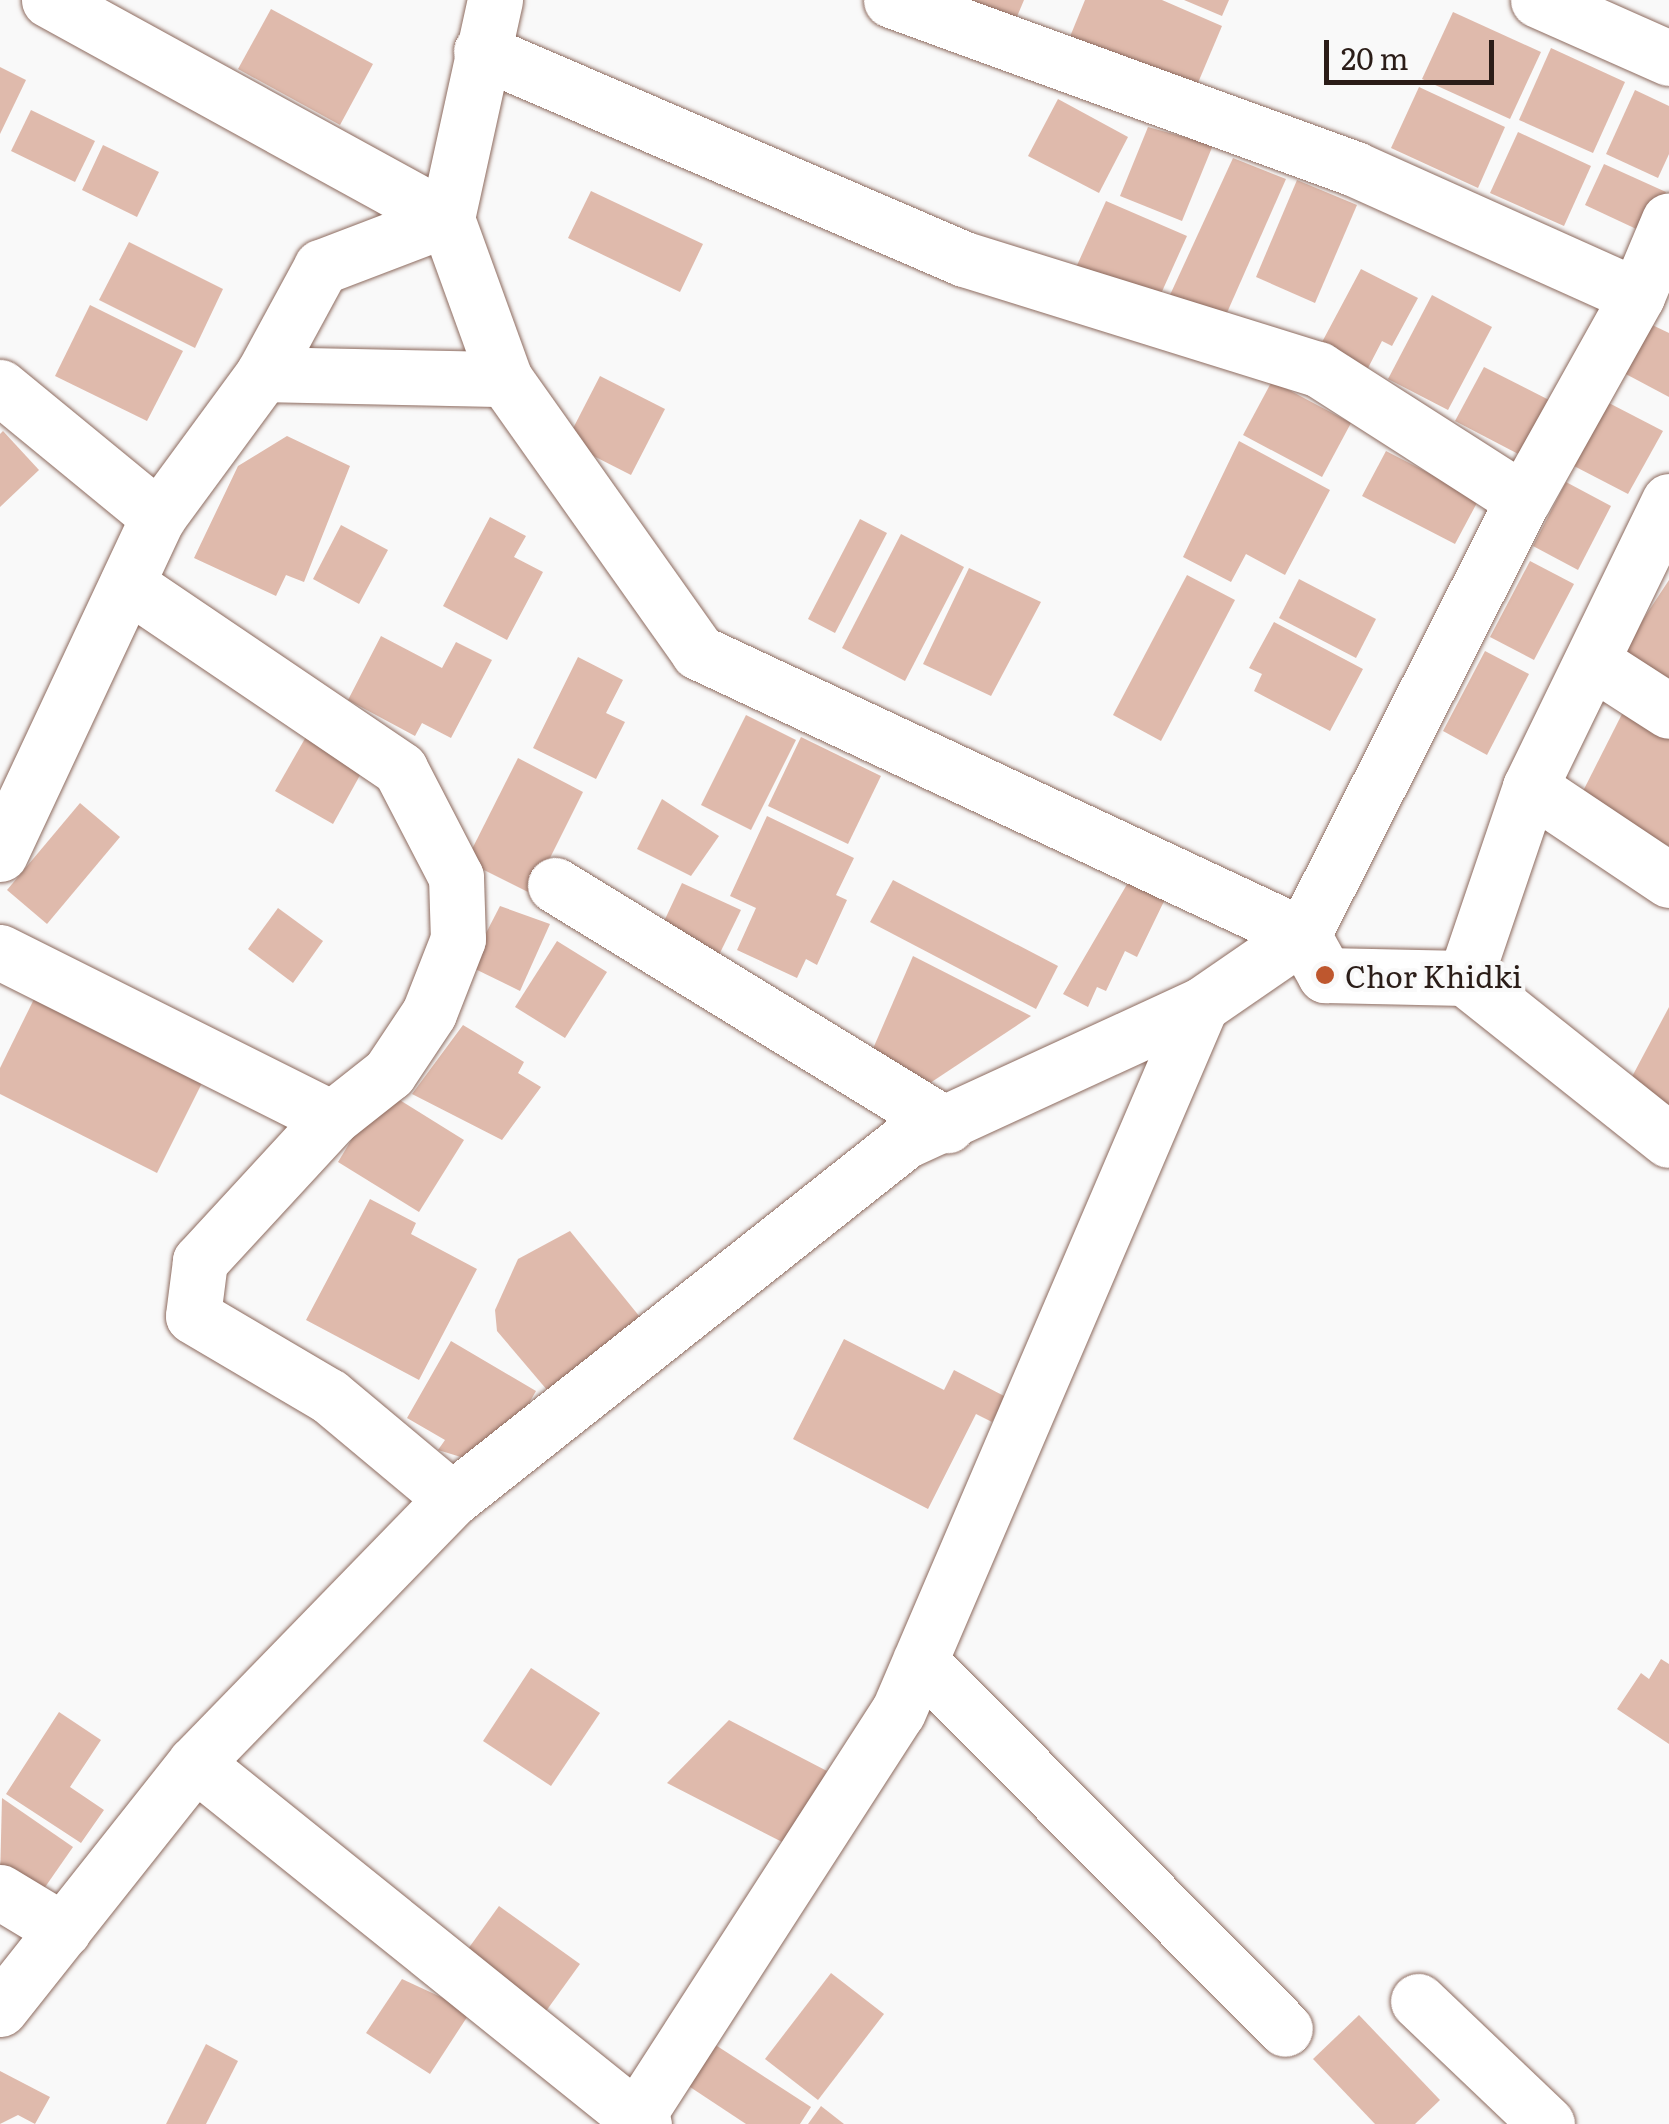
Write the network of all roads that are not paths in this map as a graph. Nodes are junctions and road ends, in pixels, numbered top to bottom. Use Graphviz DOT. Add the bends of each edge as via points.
graph roads {
  1 [pos="49,0"];
  2 [pos="891,0"];
  3 [pos="1538,0"];
  4 [pos="488,26"];
  5 [pos="1669,58"];
  6 [pos="446,218"];
  7 [pos="1669,220"];
  8 [pos="1637,296"];
  9 [pos="263,374"];
  10 [pos="505,379"];
  11 [pos="0,387"];
  12 [pos="1523,500"];
  13 [pos="1668,506"];
  14 [pos="158,517"];
  15 [pos="126,584"];
  16 [pos="1593,662"];
  17 [pos="1669,711"];
  18 [pos="1530,788"];
  19 [pos="0,854"];
  20 [pos="1669,880"];
  21 [pos="554,885"];
  22 [pos="1302,934"];
  23 [pos="0,952"];
  24 [pos="1465,978"];
  25 [pos="1201,1005"];
  26 [pos="332,1118"];
  27 [pos="947,1125"];
  28 [pos="1669,1140"];
  29 [pos="452,1499"];
  30 [pos="920,1661"];
  31 [pos="196,1764"];
  32 [pos="0,1892"];
  33 [pos="63,1930"];
  34 [pos="1418,2001"];
  35 [pos="0,2009"];
  36 [pos="1285,2029"];
  37 [pos="638,2122"];
  38 [pos="1547,2124"];
  1 -- 6 [label="street"];
  2 -- 8 [label="street" via="1355,169"];
  3 -- 5 [label="street"];
  4 -- 6 [label="street"];
  4 -- 12 [label="street" via="964,259 1318,369"];
  6 -- 9 [label="street" via="321,268"];
  6 -- 10 [label="street"];
  7 -- 8 [label="street"];
  8 -- 12 [label="street"];
  9 -- 10 [label="street"];
  9 -- 14 [label="street"];
  10 -- 22 [label="street" via="698,652"];
  11 -- 14 [label="street"];
  12 -- 22 [label="street"];
  13 -- 16 [label="street"];
  14 -- 15 [label="street"];
  15 -- 19 [label="street"];
  15 -- 26 [label="street" via="400,769 456,877 458,939 430,1013 389,1074"];
  16 -- 17 [label="street"];
  16 -- 18 [label="street"];
  18 -- 20 [label="street"];
  18 -- 24 [label="street"];
  21 -- 27 [label="street"];
  22 -- 24 [label="street" via="1325,975"];
  22 -- 25 [label="street"];
  23 -- 26 [label="street"];
  24 -- 28 [label="street"];
  25 -- 27 [label="street"];
  25 -- 30 [label="street"];
  26 -- 29 [label="street" via="200,1261 194,1316 330,1396"];
  27 -- 29 [label="street" via="905,1140"];
  29 -- 31 [label="street"];
  30 -- 36 [label="street"];
  30 -- 37 [label="street" via="898,1712"];
  31 -- 33 [label="street"];
  31 -- 37 [label="street"];
  32 -- 33 [label="street"];
  33 -- 35 [label="street"];
  34 -- 38 [label="street"];
}
